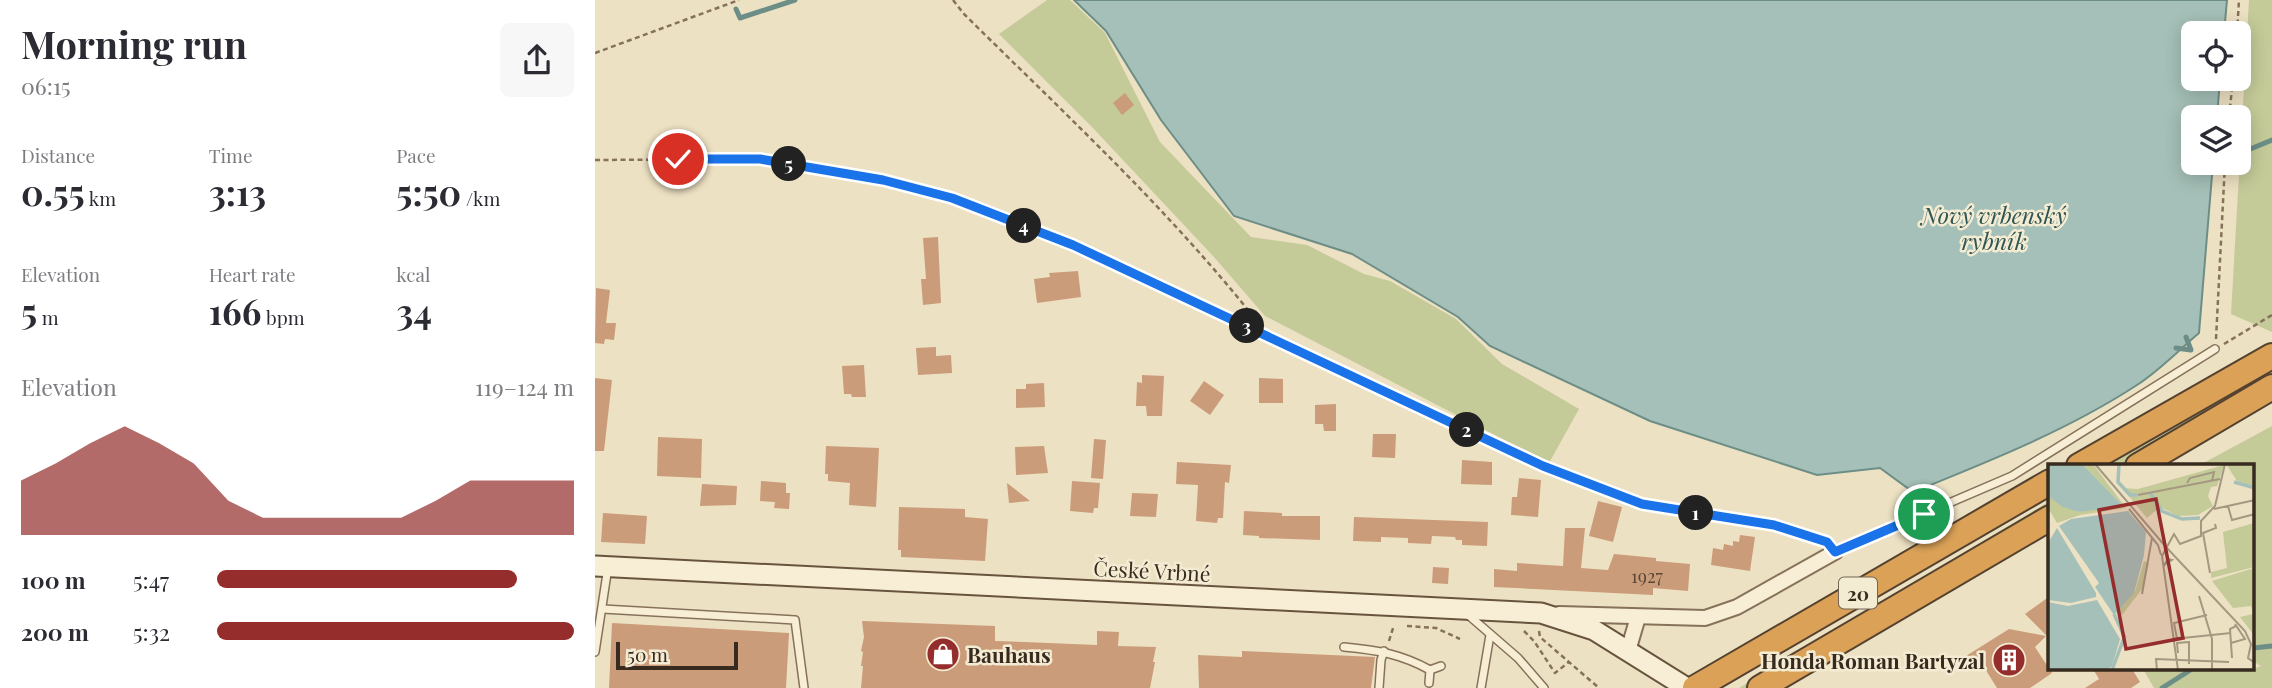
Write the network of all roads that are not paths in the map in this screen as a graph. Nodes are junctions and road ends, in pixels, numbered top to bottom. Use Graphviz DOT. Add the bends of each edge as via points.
graph roads {
  1 [pos="1201,304"];
  2 [pos="2215,349"];
  3 [pos="2272,356"];
  4 [pos="2272,387"];
  5 [pos="2083,464"];
  6 [pos="2142,464"];
  7 [pos="2048,483"];
  8 [pos="2048,519"];
  9 [pos="1835,552"];
  10 [pos="602,566"];
  11 [pos="1461,608"];
  12 [pos="603,609"];
  13 [pos="1541,613"];
  14 [pos="1638,617"];
  15 [pos="1490,635"];
  16 [pos="1345,647"];
  17 [pos="1384,651"];
  18 [pos="1628,651"];
  19 [pos="595,652"];
  20 [pos="1441,666"];
  21 [pos="1430,670"];
  22 [pos="1429,683"];
  23 [pos="804,688"];
  24 [pos="1379,688"];
  25 [pos="1481,688"];
  26 [pos="1544,688"];
  27 [pos="1687,688"];
  28 [pos="1695,688"];
  29 [pos="1760,688"];
  1 -- 9 [label="lane" via="1543,466 1642,504 1774,525 1827,542"];
  2 -- 9 [label="lane" via="2012,476"];
  3 -- 5 [label="highway"];
  4 -- 6 [label="highway"];
  7 -- 28 [label="highway, 20"];
  8 -- 29 [label="highway, 20"];
  9 -- 14 [label="street" via="1737,607 1705,618"];
  10 -- 11 [label="street, České Vrbné"];
  10 -- 12 [label="lane"];
  11 -- 13 [label="street, České Vrbné"];
  11 -- 15 [label="lane"];
  12 -- 19 [label="lane"];
  12 -- 23 [label="lane" via="795,620"];
  13 -- 14 [label="street"];
  13 -- 18 [label="street, České Vrbné" via="1594,630"];
  14 -- 18 [label="street"];
  15 -- 25 [label="lane"];
  15 -- 26 [label="lane"];
  16 -- 17 [label="lane"];
  17 -- 21 [label="lane"];
  17 -- 24 [label="lane"];
  18 -- 27 [label="street, České Vrbné"];
  20 -- 21 [label="lane"];
  21 -- 22 [label="lane"];
}
